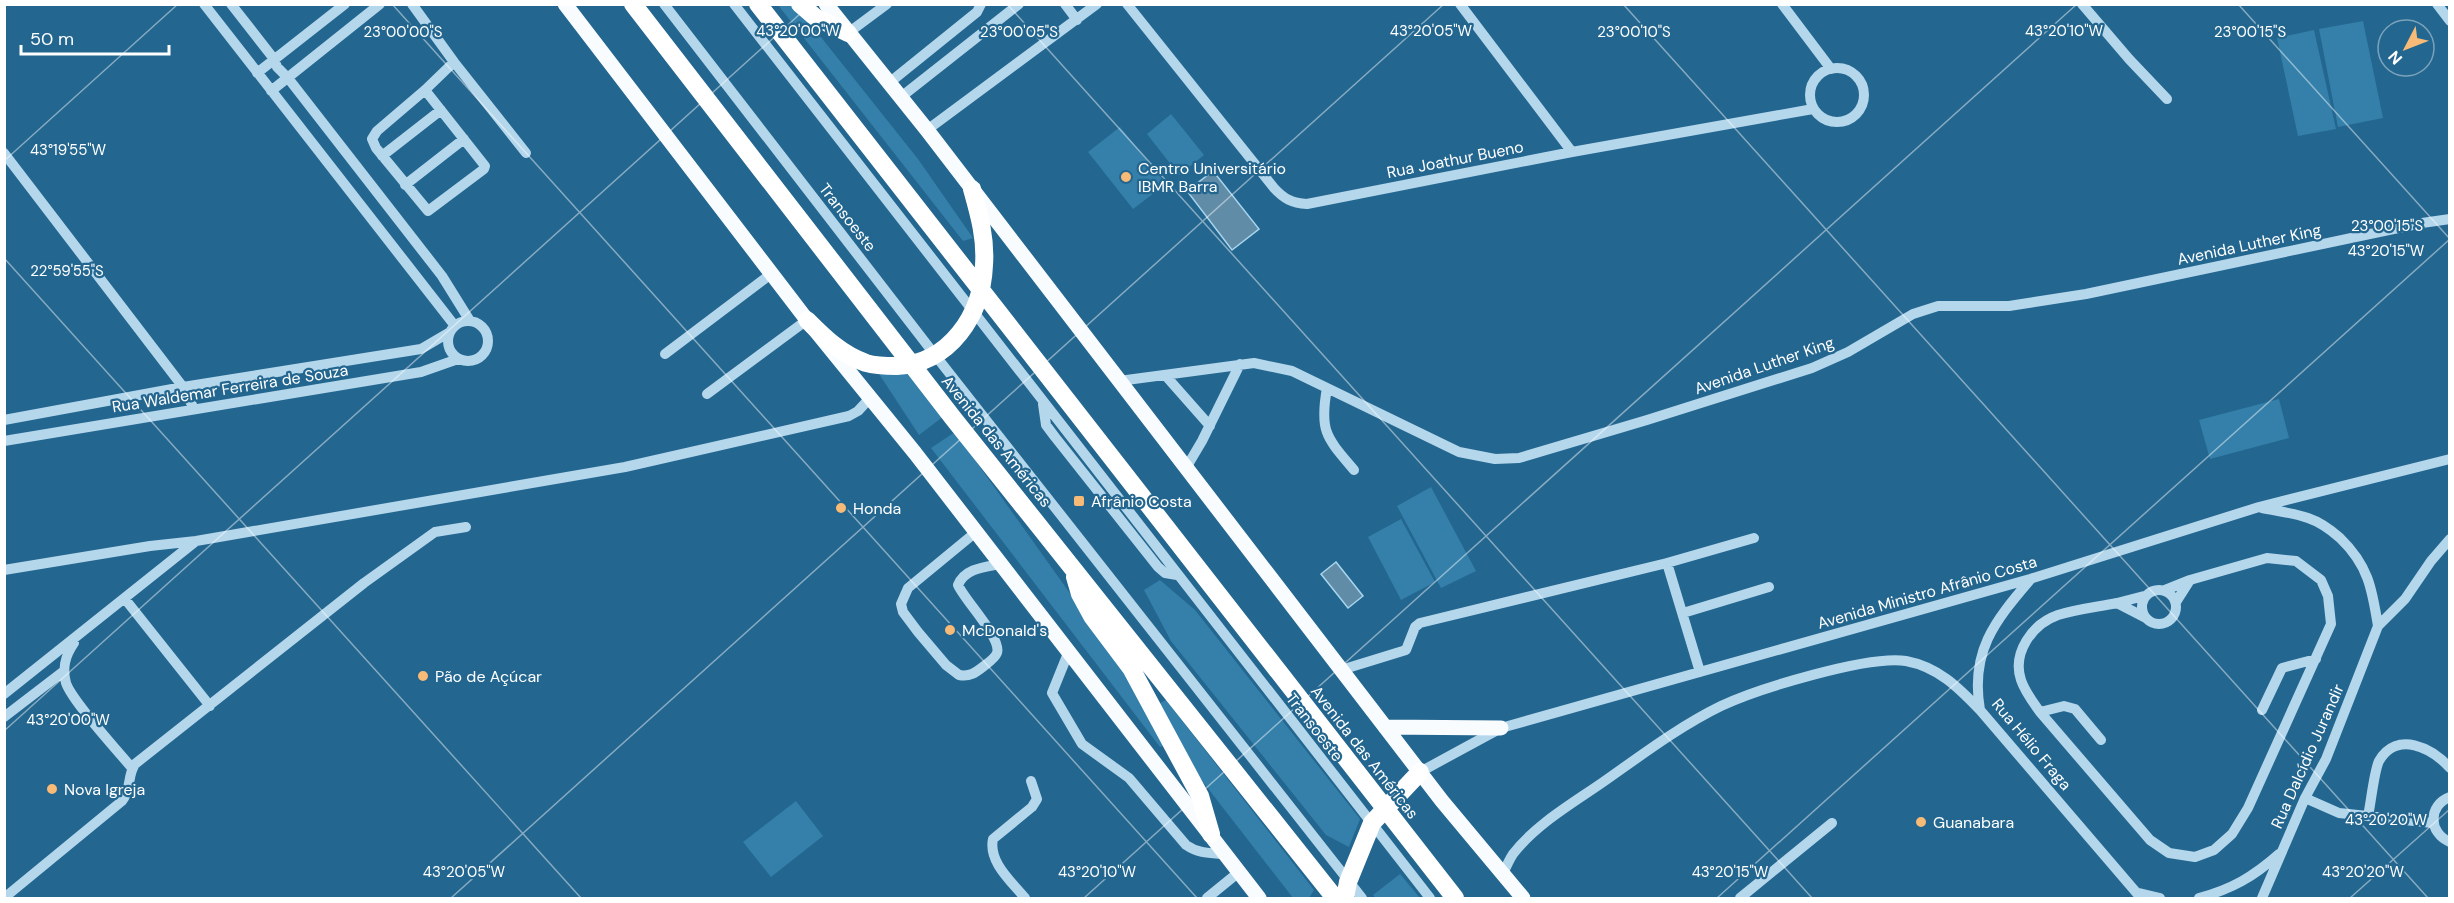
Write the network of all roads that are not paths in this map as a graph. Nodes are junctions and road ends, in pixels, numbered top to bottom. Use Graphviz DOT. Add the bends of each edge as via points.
graph roads {
  1 [pos="204,4"];
  2 [pos="231,4"];
  3 [pos="345,4"];
  4 [pos="380,4"];
  5 [pos="412,4"];
  6 [pos="565,4"];
  7 [pos="633,4"];
  8 [pos="664,4"];
  9 [pos="734,4"];
  10 [pos="758,4"];
  11 [pos="800,4"];
  12 [pos="887,4"];
  13 [pos="981,4"];
  14 [pos="1065,4"];
  15 [pos="1097,4"];
  16 [pos="1127,4"];
  17 [pos="1460,4"];
  18 [pos="1782,4"];
  19 [pos="2082,4"];
  20 [pos="2437,4"];
  21 [pos="829,5"];
  22 [pos="1013,6"];
  23 [pos="1077,20"];
  24 [pos="2450,21"];
  25 [pos="848,33"];
  26 [pos="274,59"];
  27 [pos="454,62"];
  28 [pos="1831,69"];
  29 [pos="257,73"];
  30 [pos="288,78"];
  31 [pos="889,82"];
  32 [pos="425,90"];
  33 [pos="271,91"];
  34 [pos="900,98"];
  35 [pos="2167,99"];
  36 [pos="441,110"];
  37 [pos="1813,110"];
  38 [pos="927,130"];
  39 [pos="464,139"];
  40 [pos="1572,152"];
  41 [pos="4,153"];
  42 [pos="526,153"];
  43 [pos="382,156"];
  44 [pos="405,185"];
  45 [pos="375,189"];
  46 [pos="972,189"];
  47 [pos="358,202"];
  48 [pos="2450,219"];
  49 [pos="771,274"];
  50 [pos="981,291"];
  51 [pos="973,312"];
  52 [pos="807,320"];
  53 [pos="470,321"];
  54 [pos="453,329"];
  55 [pos="665,354"];
  56 [pos="935,355"];
  57 [pos="458,358"];
  58 [pos="1240,364"];
  59 [pos="912,365"];
  60 [pos="1165,375"];
  61 [pos="1119,381"];
  62 [pos="183,387"];
  63 [pos="1327,388"];
  64 [pos="708,394"];
  65 [pos="870,398"];
  66 [pos="194,409"];
  67 [pos="35,415"];
  68 [pos="4,420"];
  69 [pos="1210,426"];
  70 [pos="40,435"];
  71 [pos="4,441"];
  72 [pos="2450,459"];
  73 [pos="1186,468"];
  74 [pos="1354,470"];
  75 [pos="2259,507"];
  76 [pos="466,527"];
  77 [pos="976,532"];
  78 [pos="1754,538"];
  79 [pos="2450,539"];
  80 [pos="196,541"];
  81 [pos="1667,562"];
  82 [pos="1001,564"];
  83 [pos="1071,564"];
  84 [pos="4,570"];
  85 [pos="2030,579"];
  86 [pos="2190,580"];
  87 [pos="1770,587"];
  88 [pos="2165,590"];
  89 [pos="2145,596"];
  90 [pos="125,599"];
  91 [pos="2176,602"];
  92 [pos="2117,603"];
  93 [pos="1683,613"];
  94 [pos="2146,618"];
  95 [pos="2378,626"];
  96 [pos="79,636"];
  97 [pos="1069,651"];
  98 [pos="2316,659"];
  99 [pos="1341,670"];
  100 [pos="64,671"];
  101 [pos="1700,672"];
  102 [pos="4,694"];
  103 [pos="210,706"];
  104 [pos="1980,710"];
  105 [pos="2262,710"];
  106 [pos="2040,712"];
  107 [pos="4,717"];
  108 [pos="1385,727"];
  109 [pos="1501,728"];
  110 [pos="2101,740"];
  111 [pos="132,768"];
  112 [pos="2450,768"];
  113 [pos="1420,772"];
  114 [pos="1031,781"];
  115 [pos="2306,798"];
  116 [pos="2450,798"];
  117 [pos="1384,809"];
  118 [pos="2368,816"];
  119 [pos="1832,823"];
  120 [pos="2433,823"];
  121 [pos="1372,824"];
  122 [pos="1211,834"];
  123 [pos="2450,842"];
  124 [pos="2281,852"];
  125 [pos="1226,854"];
  126 [pos="1239,872"];
  127 [pos="1503,874"];
  128 [pos="1347,890"];
  129 [pos="2140,896"];
  130 [pos="4,898"];
  131 [pos="1025,898"];
  132 [pos="1207,898"];
  133 [pos="1259,898"];
  134 [pos="1335,898"];
  135 [pos="1362,898"];
  136 [pos="1430,898"];
  137 [pos="1455,898"];
  138 [pos="1523,898"];
  139 [pos="1740,898"];
  140 [pos="2160,898"];
  141 [pos="2199,898"];
  142 [pos="2262,898"];
  1 -- 29 [label="street"];
  2 -- 26 [label="street, Rua Waldemar Ferreira de Souza"];
  3 -- 26 [label="street"];
  4 -- 30 [label="street"];
  5 -- 27 [label="street"];
  6 -- 49 [label="main road"];
  7 -- 59 [label="highway, Avenida das Américas"];
  8 -- 56 [label="street, Transoeste"];
  9 -- 51 [label="street, Transoeste"];
  10 -- 50 [label="highway, Avenida das Américas"];
  11 -- 25 [label="highway" via="815,17"];
  12 -- 25 [label="street"];
  13 -- 31 [label="street" via="977,12"];
  14 -- 23 [label="street"];
  15 -- 23 [label="street"];
  16 -- 40 [label="street, Rua Joathur Bueno" via="1274,188 1296,203"];
  17 -- 40 [label="street"];
  18 -- 28 [label="street"];
  19 -- 35 [label="street"];
  20 -- 24 [label="street"];
  21 -- 25 [label="main road, Avenida das Américas"];
  22 -- 34 [label="street"];
  23 -- 38 [label="street"];
  25 -- 31 [label="main road, Avenida das Américas"];
  26 -- 29 [label="street"];
  26 -- 30 [label="street, Rua Waldemar Ferreira de Souza"];
  27 -- 32 [label="street"];
  27 -- 42 [label="street"];
  28 -- 37 [label="street" via="1822,72 1811,85"];
  28 -- 37 [label="street" via="1847,70 1860,81 1863,98 1856,114 1842,122 1826,120"];
  29 -- 33 [label="street"];
  30 -- 33 [label="street"];
  30 -- 45 [label="street, Rua Waldemar Ferreira de Souza"];
  31 -- 34 [label="main road, Avenida das Américas"];
  32 -- 36 [label="street"];
  32 -- 43 [label="street" via="377,130 372,138"];
  33 -- 47 [label="street"];
  34 -- 38 [label="main road, Avenida das Américas"];
  36 -- 39 [label="street"];
  36 -- 43 [label="street"];
  37 -- 40 [label="street, Rua Joathur Bueno"];
  38 -- 46 [label="main road, Avenida das Américas"];
  39 -- 44 [label="street"];
  39 -- 44 [label="street" via="484,169 432,210 424,209"];
  41 -- 62 [label="street"];
  43 -- 44 [label="street"];
  45 -- 47 [label="street"];
  45 -- 53 [label="street, Rua Waldemar Ferreira de Souza" via="442,276"];
  46 -- 50 [label="highway" via="984,238"];
  46 -- 61 [label="main road, Avenida das Américas"];
  47 -- 54 [label="street"];
  48 -- 63 [label="street, Avenida Luther King" via="2086,294 2009,306 1938,306 1913,314 1812,368 1519,458 1495,459 1459,452"];
  49 -- 52 [label="main road"];
  49 -- 55 [label="street"];
  50 -- 51 [label="highway"];
  50 -- 117 [label="highway, Avenida das Américas"];
  51 -- 56 [label="highway" via="962,332"];
  51 -- 121 [label="street, Transoeste" via="1043,404 1046,425 1055,437 1161,571 1177,575"];
  52 -- 59 [label="highway" via="850,356 880,366"];
  52 -- 64 [label="street"];
  52 -- 65 [label="main road"];
  53 -- 54 [label="street, Rua Waldemar Ferreira de Souza"];
  53 -- 57 [label="street, Rua Waldemar Ferreira de Souza" via="484,328 488,335 486,351 474,361"];
  54 -- 57 [label="street" via="449,347"];
  54 -- 62 [label="street, Rua Waldemar Ferreira de Souza" via="421,349"];
  56 -- 59 [label="highway"];
  56 -- 128 [label="street, Transoeste" via="1008,447 1025,458 1121,581 1126,596"];
  57 -- 66 [label="street, Rua Waldemar Ferreira de Souza" via="421,372"];
  58 -- 60 [label="street, Avenida Luther King"];
  58 -- 63 [label="street, Avenida Luther King" via="1271,365"];
  58 -- 69 [label="street"];
  59 -- 83 [label="highway, Avenida das Américas"];
  60 -- 61 [label="street, Avenida Luther King"];
  60 -- 69 [label="street"];
  61 -- 73 [label="main road, Avenida das Américas"];
  62 -- 66 [label="street"];
  62 -- 67 [label="street, Rua Waldemar Ferreira de Souza"];
  63 -- 74 [label="street" via="1325,433"];
  65 -- 77 [label="main road"];
  65 -- 80 [label="street" via="849,416 625,467"];
  66 -- 70 [label="street, Rua Waldemar Ferreira de Souza"];
  67 -- 68 [label="street, Rua Waldemar Ferreira de Souza"];
  67 -- 70 [label="street"];
  69 -- 73 [label="street"];
  70 -- 71 [label="street, Rua Waldemar Ferreira de Souza"];
  72 -- 75 [label="street, Avenida Ministro Afrânio Costa"];
  73 -- 99 [label="main road, Avenida das Américas"];
  75 -- 85 [label="street, Avenida Ministro Afrânio Costa"];
  75 -- 95 [label="street" via="2310,519 2331,530 2349,547 2363,565 2372,589"];
  76 -- 103 [label="street" via="435,532 326,611"];
  77 -- 82 [label="main road"];
  77 -- 82 [label="street" via="908,588 901,604 918,632 959,675 973,675 997,653 997,643 958,585 968,572"];
  78 -- 81 [label="street"];
  79 -- 95 [label="street" via="2405,599"];
  80 -- 84 [label="street"];
  80 -- 90 [label="street"];
  81 -- 93 [label="street"];
  81 -- 99 [label="street" via="1420,623 1406,651"];
  82 -- 97 [label="main road"];
  83 -- 122 [label="highway" via="1092,616 1131,668 1200,796"];
  83 -- 134 [label="highway, Avenida das Américas"];
  85 -- 101 [label="street, Avenida Ministro Afrânio Costa"];
  85 -- 104 [label="street, Rua Hélio Fraga" via="1990,633 1980,658 1976,687"];
  86 -- 88 [label="street"];
  86 -- 91 [label="street"];
  86 -- 98 [label="street" via="2268,558 2296,561 2321,580 2328,596 2331,624"];
  87 -- 93 [label="street"];
  88 -- 89 [label="street" via="2154,590"];
  88 -- 91 [label="street"];
  89 -- 92 [label="street"];
  89 -- 94 [label="street" via="2141,607"];
  90 -- 96 [label="street"];
  90 -- 103 [label="street"];
  91 -- 94 [label="street" via="2175,614 2167,622 2156,624"];
  92 -- 94 [label="street"];
  92 -- 106 [label="street" via="2057,615 2042,623 2024,643 2019,657 2020,679"];
  93 -- 101 [label="street"];
  95 -- 115 [label="street, Rua Dalcídio Jurandir" via="2326,759"];
  96 -- 100 [label="street" via="68,651"];
  96 -- 102 [label="street"];
  97 -- 122 [label="main road"];
  97 -- 125 [label="street" via="1052,693 1083,744 1129,778 1186,845 1205,853"];
  98 -- 105 [label="street" via="2282,668"];
  98 -- 106 [label="street" via="2248,808 2232,834 2214,850 2195,857 2169,854 2150,840"];
  99 -- 108 [label="main road, Avenida das Américas"];
  100 -- 107 [label="street"];
  100 -- 111 [label="street" via="70,692"];
  101 -- 109 [label="street, Avenida Ministro Afrânio Costa"];
  103 -- 111 [label="street"];
  104 -- 127 [label="street" via="1944,676 1904,661 1882,660 1752,694 1682,728 1554,816 1513,854"];
  104 -- 129 [label="street, Rua Hélio Fraga"];
  106 -- 110 [label="street" via="2064,706 2075,709"];
  108 -- 109 [label="main road"];
  108 -- 113 [label="main road, Avenida das Américas"];
  109 -- 113 [label="street, Avenida Ministro Afrânio Costa"];
  111 -- 130 [label="street" via="129,792 122,801"];
  112 -- 118 [label="street" via="2425,748 2405,742 2391,748 2379,761"];
  113 -- 117 [label="highway"];
  113 -- 127 [label="main road, Avenida das Américas"];
  114 -- 131 [label="street" via="1036,799 1032,807 993,839 992,847 1000,869"];
  115 -- 118 [label="street" via="2339,813"];
  115 -- 124 [label="street, Rua Dalcídio Jurandir"];
  116 -- 120 [label="street" via="2435,808"];
  117 -- 121 [label="highway"];
  117 -- 137 [label="highway, Avenida das Américas"];
  118 -- 120 [label="street"];
  119 -- 139 [label="street"];
  120 -- 123 [label="street" via="2440,836"];
  121 -- 128 [label="highway"];
  121 -- 136 [label="street, Transoeste"];
  122 -- 125 [label="main road"];
  124 -- 141 [label="street" via="2256,874"];
  124 -- 142 [label="street, Rua Dalcídio Jurandir"];
  125 -- 126 [label="main road"];
  126 -- 132 [label="street"];
  126 -- 133 [label="main road"];
  127 -- 138 [label="main road, Avenida das Américas"];
  128 -- 135 [label="street, Transoeste"];
  129 -- 140 [label="street, Rua Hélio Fraga"];
}
